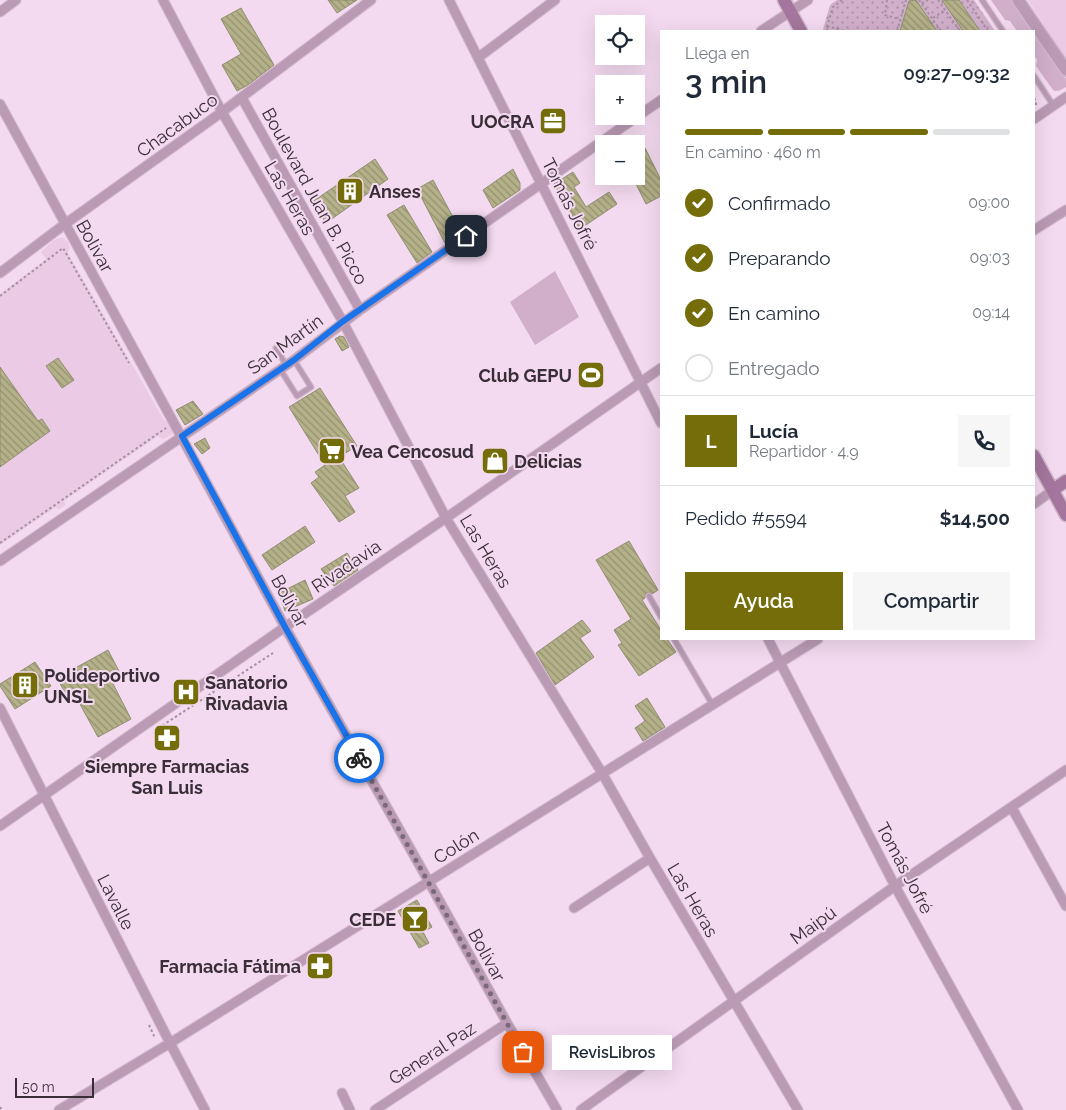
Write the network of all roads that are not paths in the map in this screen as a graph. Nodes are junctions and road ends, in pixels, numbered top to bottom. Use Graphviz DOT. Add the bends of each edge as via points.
graph roads {
  1 [pos="16,0"];
  2 [pos="163,0"];
  3 [pos="371,0"];
  4 [pos="449,0"];
  5 [pos="555,0"];
  6 [pos="808,0"];
  7 [pos="982,0"];
  8 [pos="1018,0"];
  9 [pos="787,5"];
  10 [pos="0,12"];
  11 [pos="762,30"];
  12 [pos="800,30"];
  13 [pos="1002,30"];
  14 [pos="479,57"];
  15 [pos="1066,70"];
  16 [pos="1035,78"];
  17 [pos="1066,97"];
  18 [pos="242,98"];
  19 [pos="660,101"];
  20 [pos="0,104"];
  21 [pos="1053,105"];
  22 [pos="222,112"];
  23 [pos="1035,118"];
  24 [pos="541,183"];
  25 [pos="1066,210"];
  26 [pos="64,224"];
  27 [pos="1035,229"];
  28 [pos="0,274"];
  29 [pos="360,310"];
  30 [pos="342,322"];
  31 [pos="276,348"];
  32 [pos="287,364"];
  33 [pos="660,369"];
  34 [pos="641,382"];
  35 [pos="660,421"];
  36 [pos="182,436"];
  37 [pos="1035,458"];
  38 [pos="1066,480"];
  39 [pos="1052,490"];
  40 [pos="1035,503"];
  41 [pos="1066,515"];
  42 [pos="446,518"];
  43 [pos="0,561"];
  44 [pos="649,596"];
  45 [pos="660,615"];
  46 [pos="285,627"];
  47 [pos="675,640"];
  48 [pos="769,640"];
  49 [pos="816,640"];
  50 [pos="780,662"];
  51 [pos="712,704"];
  52 [pos="0,708"];
  53 [pos="1066,770"];
  54 [pos="602,773"];
  55 [pos="44,794"];
  56 [pos="1012,808"];
  57 [pos="0,826"];
  58 [pos="650,858"];
  59 [pos="429,882"];
  60 [pos="895,886"];
  61 [pos="1066,906"];
  62 [pos="574,908"];
  63 [pos="734,1002"];
  64 [pos="506,1023"];
  65 [pos="170,1044"];
  66 [pos="342,1093"];
  67 [pos="59,1110"];
  68 [pos="205,1110"];
  69 [pos="350,1110"];
  70 [pos="375,1110"];
  71 [pos="557,1110"];
  72 [pos="581,1110"];
  73 [pos="798,1110"];
  74 [pos="1018,1110"];
  1 -- 10 [label="street"];
  2 -- 22 [label="street, Las Heras"];
  3 -- 18 [label="street, Chacabuco"];
  4 -- 14 [label="street, Tomás Jofré"];
  5 -- 14 [label="street"];
  6 -- 9 [label="street"];
  7 -- 13 [label="lane"];
  8 -- 15 [label="street"];
  9 -- 11 [label="street"];
  9 -- 12 [label="main road"];
  14 -- 24 [label="street, Tomás Jofré"];
  16 -- 21 [label="lane"];
  17 -- 21 [label="street"];
  18 -- 22 [label="street, Chacabuco"];
  18 -- 29 [label="street, Boulevard Juan B. Picco"];
  19 -- 24 [label="street, San Martín"];
  20 -- 26 [label="street, Bolívar"];
  21 -- 23 [label="street"];
  22 -- 26 [label="street, Chacabuco"];
  22 -- 30 [label="street, Las Heras"];
  24 -- 29 [label="street, San Martín"];
  24 -- 34 [label="street, Tomás Jofré"];
  25 -- 27 [label="street"];
  26 -- 28 [label="street, Chacabuco"];
  26 -- 36 [label="street, Bolívar"];
  29 -- 30 [label="street, San Martín"];
  30 -- 32 [label="street, San Martín"];
  30 -- 42 [label="street, Las Heras"];
  31 -- 32 [label="lane"];
  32 -- 32 [label="lane" via="297,396 310,387"];
  32 -- 36 [label="street, San Martín"];
  33 -- 34 [label="street, Rivadavia"];
  34 -- 35 [label="street, Tomás Jofré"];
  34 -- 42 [label="street, Rivadavia"];
  36 -- 43 [label="street, San Martín"];
  36 -- 46 [label="street, Bolívar"];
  37 -- 39 [label="main road"];
  38 -- 39 [label="main road"];
  39 -- 40 [label="street"];
  39 -- 41 [label="main road"];
  42 -- 46 [label="street, Rivadavia"];
  42 -- 54 [label="street, Las Heras"];
  44 -- 45 [label="lane"];
  46 -- 55 [label="street, Rivadavia"];
  46 -- 59 [label="street, Bolívar"];
  47 -- 51 [label="lane"];
  48 -- 50 [label="street, Tomás Jofré"];
  49 -- 50 [label="street, Colón"];
  50 -- 51 [label="street, Colón"];
  50 -- 60 [label="street, Tomás Jofré"];
  51 -- 54 [label="street, Colón"];
  52 -- 55 [label="street, Lavalle"];
  53 -- 56 [label="street, Maipú"];
  54 -- 58 [label="street, Las Heras"];
  54 -- 59 [label="street, Colón"];
  55 -- 57 [label="street, Rivadavia"];
  55 -- 65 [label="street, Lavalle"];
  56 -- 60 [label="street, Maipú"];
  56 -- 61 [label="street"];
  58 -- 62 [label="street"];
  58 -- 63 [label="street, Las Heras"];
  59 -- 64 [label="street, Bolívar"];
  59 -- 65 [label="street, Colón"];
  60 -- 63 [label="street, Maipú"];
  60 -- 74 [label="street, Tomás Jofré"];
  63 -- 72 [label="street, Maipú"];
  63 -- 73 [label="street, Las Heras"];
  64 -- 70 [label="street, General Paz"];
  64 -- 71 [label="street, Bolívar"];
  65 -- 67 [label="street, Colón"];
  65 -- 68 [label="street, Lavalle"];
  66 -- 69 [label="street"];
}
